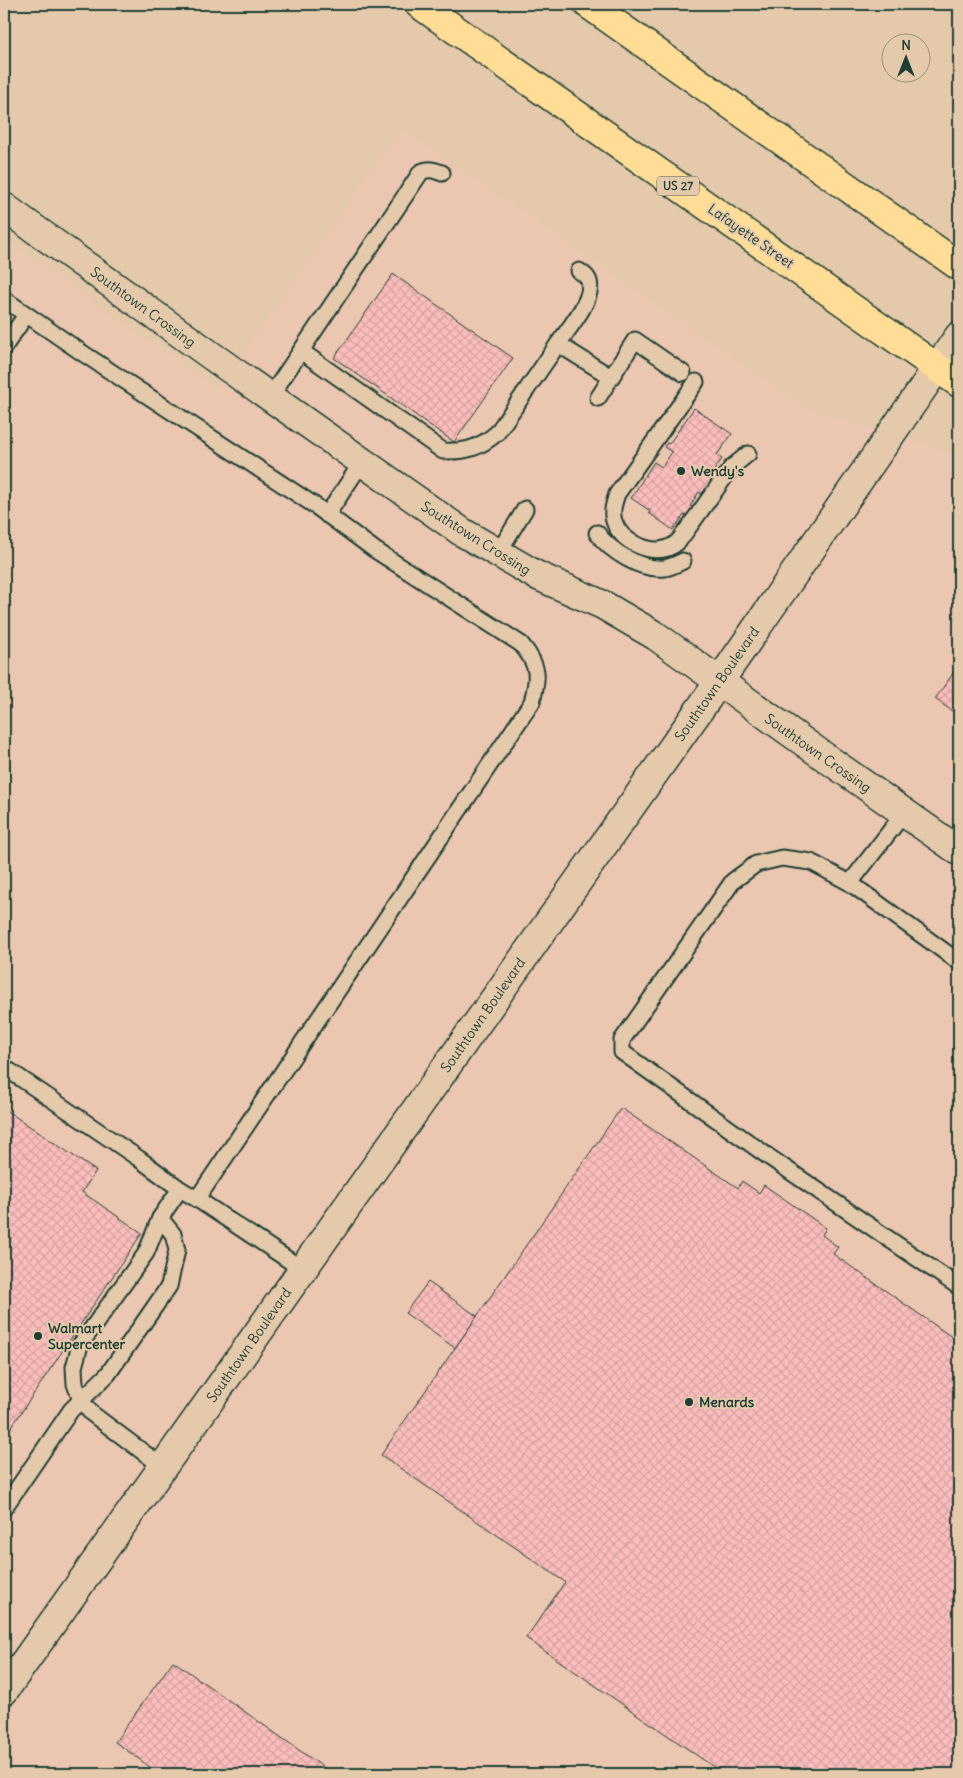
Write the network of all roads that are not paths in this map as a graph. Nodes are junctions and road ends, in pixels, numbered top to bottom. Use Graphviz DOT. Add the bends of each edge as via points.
graph roads {
  1 [pos="419,4"];
  2 [pos="588,4"];
  3 [pos="442,173"];
  4 [pos="4,207"];
  5 [pos="959,266"];
  6 [pos="579,270"];
  7 [pos="4,299"];
  8 [pos="26,314"];
  9 [pos="959,336"];
  10 [pos="558,344"];
  11 [pos="4,347"];
  12 [pos="301,351"];
  13 [pos="684,373"];
  14 [pos="948,375"];
  15 [pos="611,377"];
  16 [pos="696,382"];
  17 [pos="270,398"];
  18 [pos="598,398"];
  19 [pos="748,454"];
  20 [pos="362,462"];
  21 [pos="525,509"];
  22 [pos="327,515"];
  23 [pos="597,533"];
  24 [pos="498,553"];
  25 [pos="683,561"];
  26 [pos="719,682"];
  27 [pos="904,813"];
  28 [pos="959,851"];
  29 [pos="850,883"];
  30 [pos="959,962"];
  31 [pos="4,1067"];
  32 [pos="180,1189"];
  33 [pos="197,1198"];
  34 [pos="160,1218"];
  35 [pos="302,1269"];
  36 [pos="959,1287"];
  37 [pos="81,1400"];
  38 [pos="164,1467"];
  39 [pos="4,1508"];
  40 [pos="4,1691"];
  1 -- 14 [label="highway, Lafayette Street / US 27"];
  2 -- 5 [label="highway"];
  3 -- 12 [label="lane" via="433,169 421,172"];
  4 -- 17 [label="street, Southtown Crossing"];
  6 -- 10 [label="lane" via="590,285 587,300"];
  7 -- 8 [label="lane"];
  8 -- 11 [label="lane"];
  8 -- 22 [label="lane"];
  9 -- 14 [label="street, Southtown Boulevard"];
  10 -- 12 [label="lane" via="497,433 484,444 458,452 443,451"];
  10 -- 15 [label="lane"];
  12 -- 17 [label="lane"];
  13 -- 15 [label="lane" via="635,340"];
  14 -- 26 [label="street, Southtown Boulevard"];
  15 -- 18 [label="lane"];
  16 -- 19 [label="lane" via="617,494 613,511 617,530 634,544 659,549 672,546 732,467"];
  17 -- 20 [label="street, Southtown Crossing"];
  20 -- 22 [label="lane"];
  20 -- 24 [label="street, Southtown Crossing" via="462,532"];
  21 -- 24 [label="lane"];
  22 -- 33 [label="lane" via="375,550 521,644 533,659 538,680 532,702"];
  23 -- 25 [label="lane" via="617,553 634,561 664,568"];
  24 -- 26 [label="street, Southtown Crossing" via="536,575 603,605 656,636"];
  26 -- 27 [label="street, Southtown Crossing"];
  26 -- 35 [label="street, Southtown Boulevard"];
  27 -- 28 [label="street, Southtown Crossing"];
  27 -- 29 [label="lane"];
  29 -- 30 [label="lane"];
  29 -- 36 [label="lane" via="810,862 782,858 756,864 734,881 622,1040 622,1052"];
  31 -- 32 [label="lane"];
  32 -- 33 [label="lane"];
  32 -- 34 [label="lane"];
  33 -- 35 [label="lane"];
  34 -- 37 [label="lane" via="146,1253 80,1345 74,1367 75,1384"];
  34 -- 37 [label="lane" via="173,1234 177,1250 169,1286 108,1374"];
  35 -- 38 [label="street, Southtown Boulevard"];
  37 -- 38 [label="lane" via="91,1414"];
  37 -- 39 [label="lane"];
  38 -- 40 [label="street, Southtown Boulevard"];
}
